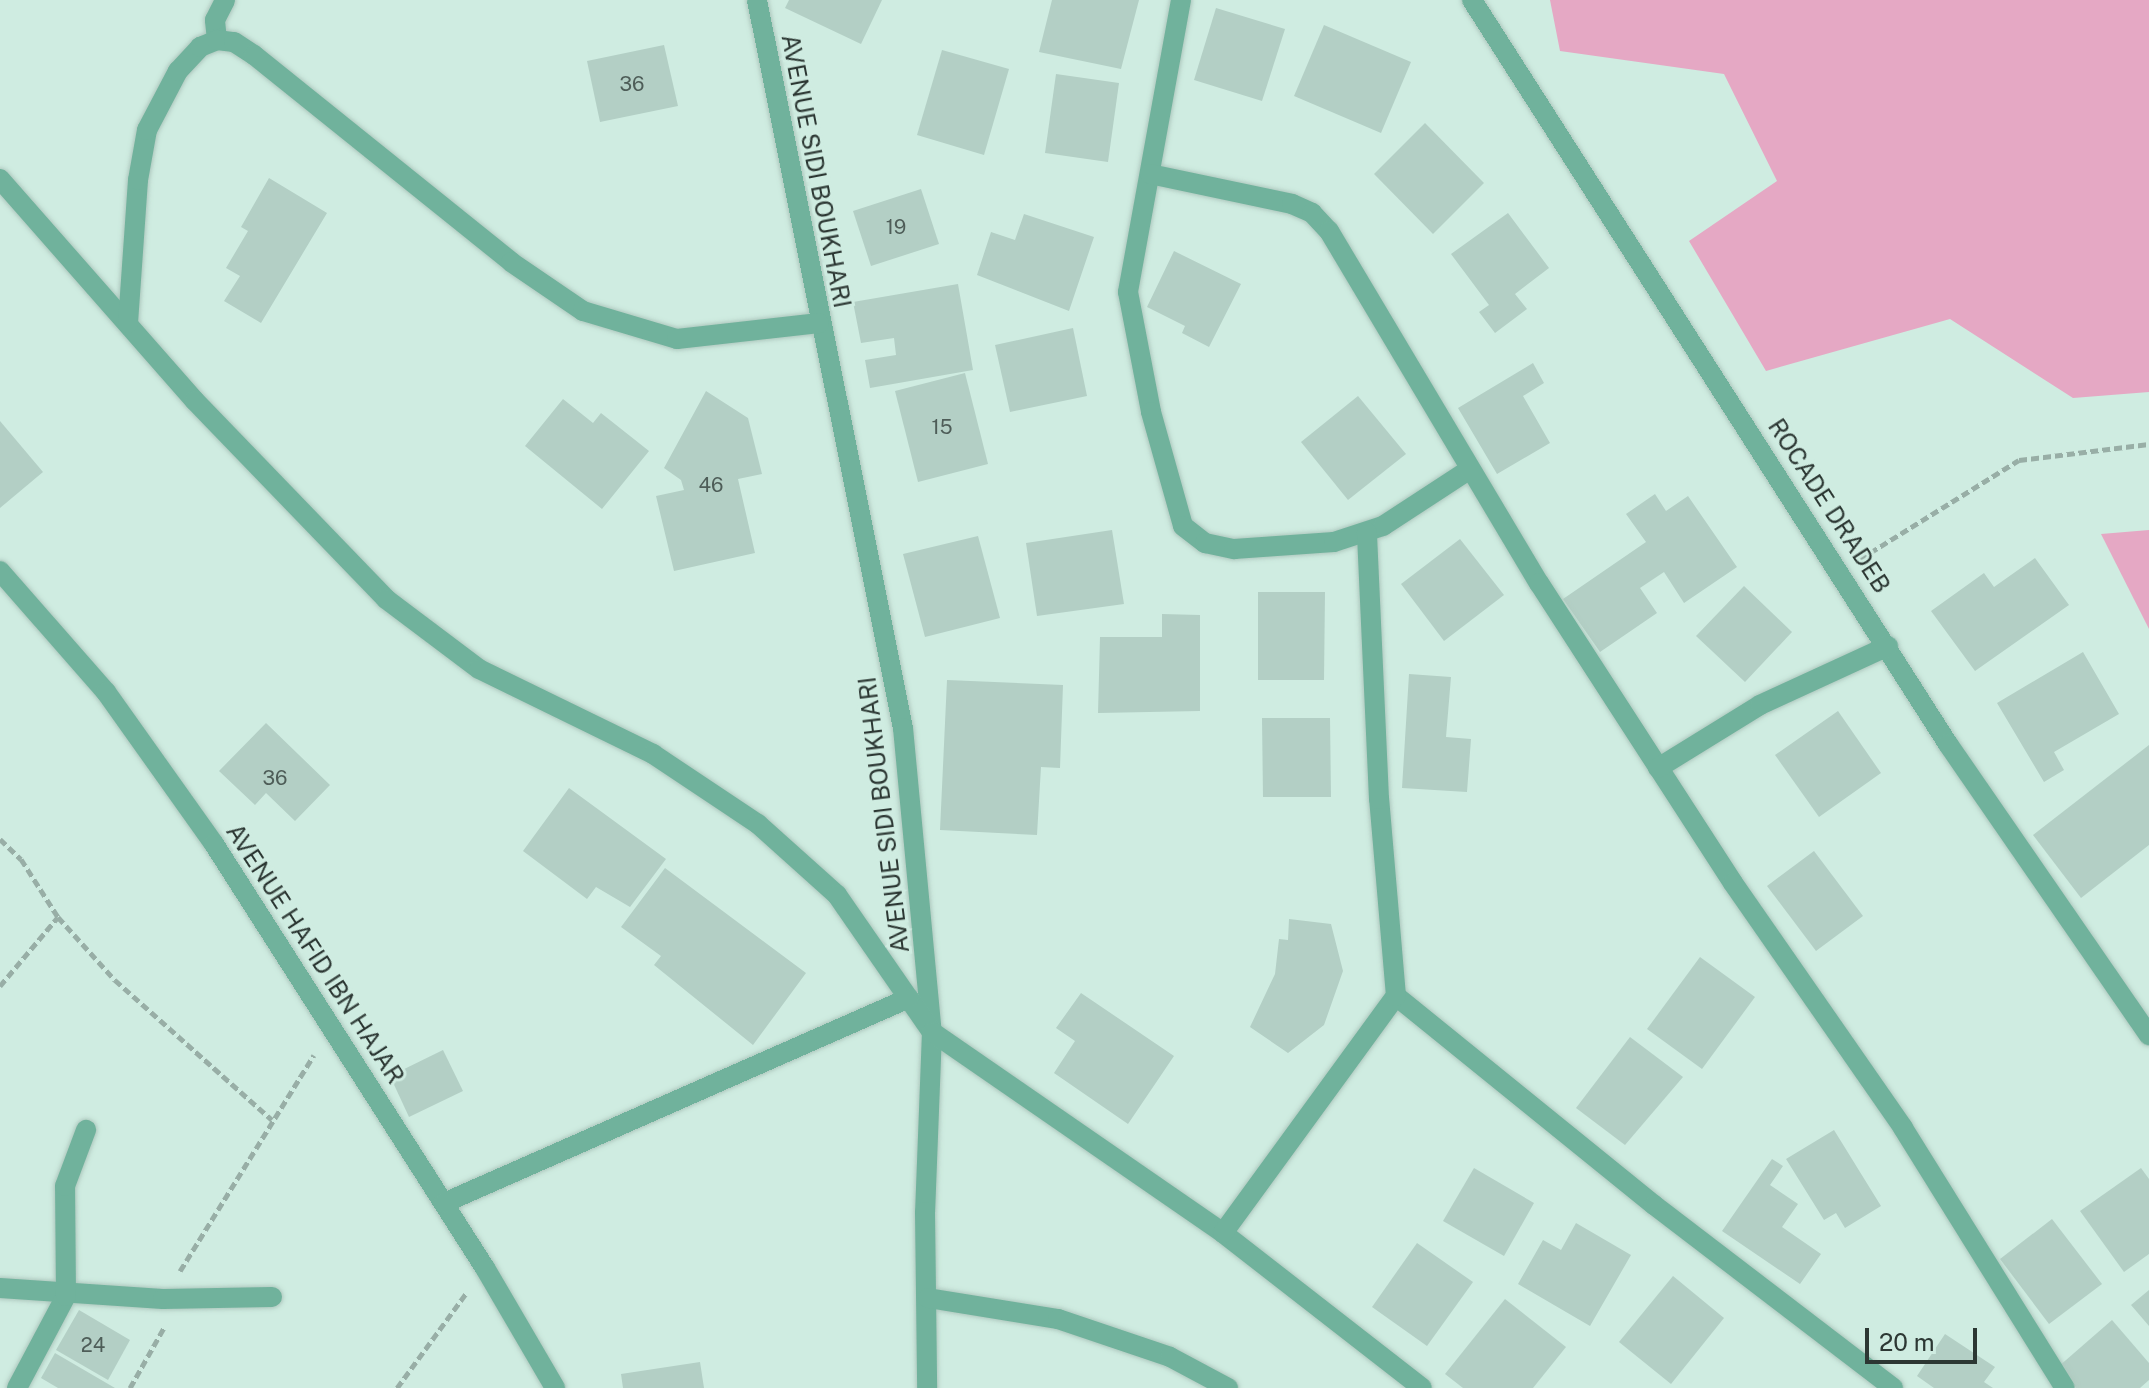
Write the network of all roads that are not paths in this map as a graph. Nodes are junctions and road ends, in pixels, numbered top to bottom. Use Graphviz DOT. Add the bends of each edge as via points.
graph roads {
  1 [pos="225,0"];
  2 [pos="757,0"];
  3 [pos="1181,0"];
  4 [pos="1472,0"];
  5 [pos="217,40"];
  6 [pos="1150,174"];
  7 [pos="0,179"];
  8 [pos="128,323"];
  9 [pos="819,323"];
  10 [pos="1470,469"];
  11 [pos="1367,532"];
  12 [pos="0,571"];
  13 [pos="1888,646"];
  14 [pos="1658,768"];
  15 [pos="1396,996"];
  16 [pos="909,998"];
  17 [pos="932,1032"];
  18 [pos="2149,1035"];
  19 [pos="86,1130"];
  20 [pos="444,1203"];
  21 [pos="1223,1233"];
  22 [pos="0,1288"];
  23 [pos="66,1296"];
  24 [pos="272,1297"];
  25 [pos="928,1298"];
  26 [pos="17,1388"];
  27 [pos="555,1388"];
  28 [pos="927,1388"];
  29 [pos="1228,1388"];
  30 [pos="1422,1388"];
  31 [pos="1893,1388"];
  32 [pos="2065,1388"];
  1 -- 5 [label="street" via="215,20"];
  2 -- 9 [label="street, AVENUE SIDI BOUKHARI"];
  3 -- 6 [label="street"];
  4 -- 13 [label="street, ROCADE DRADEB"];
  5 -- 8 [label="street" via="200,47 178,71 147,130 138,180"];
  5 -- 9 [label="street" via="234,42 254,55 511,262 583,311 677,339"];
  6 -- 10 [label="street" via="1277,199 1320,219"];
  6 -- 11 [label="street" via="1129,301 1183,526 1205,543 1234,549 1325,543"];
  7 -- 8 [label="street"];
  8 -- 16 [label="street" via="386,599 479,669 653,754 758,824 837,895"];
  9 -- 17 [label="street, AVENUE SIDI BOUKHARI" via="901,712"];
  10 -- 11 [label="street"];
  10 -- 14 [label="street"];
  11 -- 15 [label="street" via="1379,799"];
  12 -- 20 [label="street, AVENUE HAFID IBN HAJAR" via="106,692 283,946"];
  13 -- 14 [label="street" via="1760,705"];
  13 -- 18 [label="street, ROCADE DRADEB" via="1948,744"];
  14 -- 32 [label="street" via="1903,1128"];
  15 -- 21 [label="street"];
  15 -- 31 [label="street" via="1654,1205"];
  16 -- 17 [label="street"];
  16 -- 20 [label="street"];
  17 -- 21 [label="street"];
  17 -- 25 [label="street, AVENUE SIDI BOUKHARI" via="925,1198"];
  19 -- 23 [label="street" via="65,1186"];
  20 -- 27 [label="street, AVENUE HAFID IBN HAJAR"];
  21 -- 30 [label="street"];
  22 -- 23 [label="street"];
  23 -- 24 [label="street"];
  23 -- 26 [label="street"];
  25 -- 28 [label="street, AVENUE SIDI BOUKHARI"];
  25 -- 29 [label="street" via="1070,1323 1170,1357"];
}
